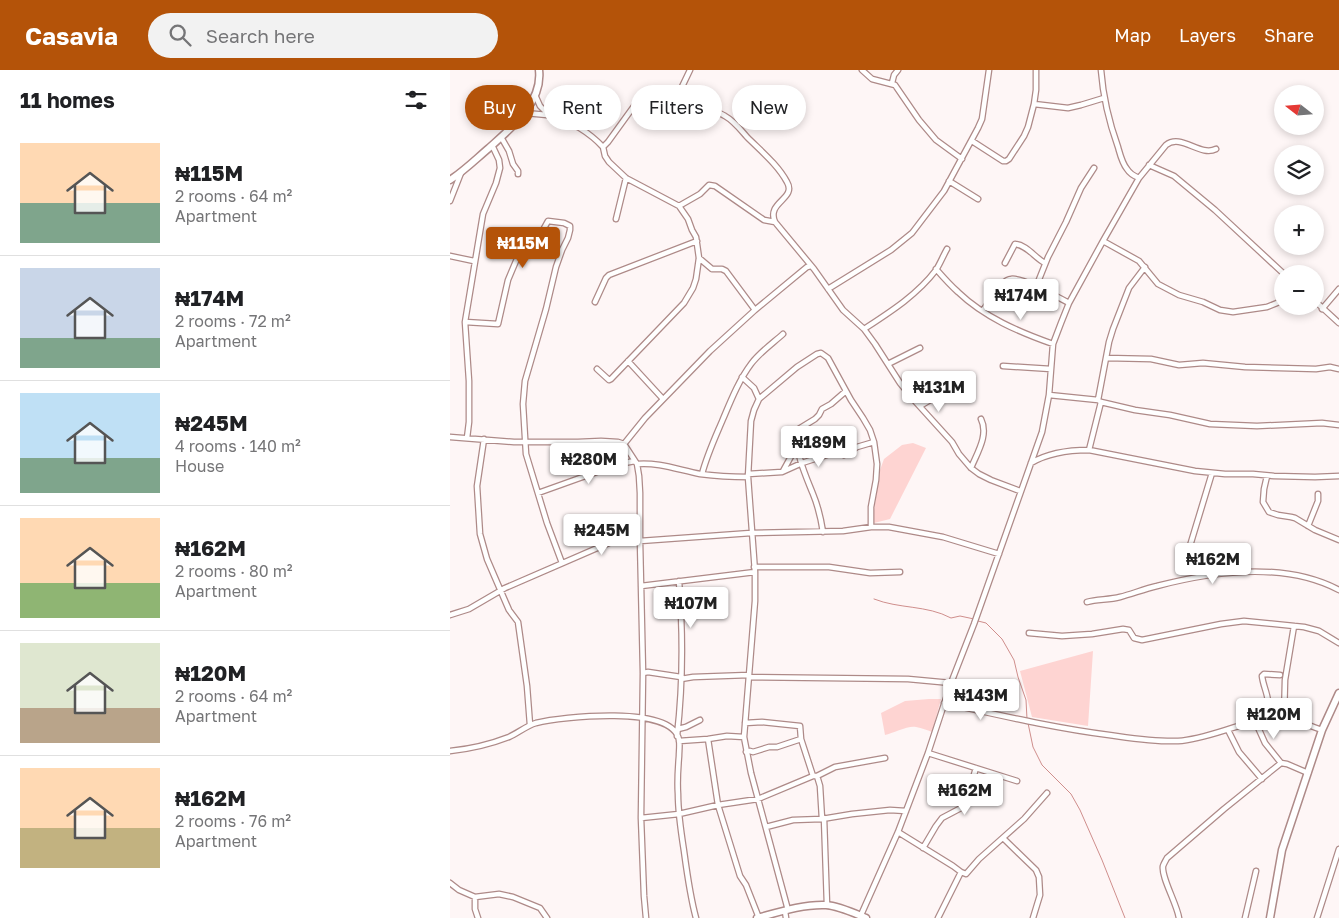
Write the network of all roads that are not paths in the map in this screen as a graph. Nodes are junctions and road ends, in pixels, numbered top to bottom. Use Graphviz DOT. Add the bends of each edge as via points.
graph roads {
  1 [pos="539,70"];
  2 [pos="690,70"];
  3 [pos="862,70"];
  4 [pos="898,70"];
  5 [pos="988,70"];
  6 [pos="1036,70"];
  7 [pos="1101,70"];
  8 [pos="892,83"];
  9 [pos="683,85"];
  10 [pos="534,94"];
  11 [pos="1104,98"];
  12 [pos="1034,104"];
  13 [pos="544,110"];
  14 [pos="631,110"];
  15 [pos="722,115"];
  16 [pos="510,130"];
  17 [pos="581,130"];
  18 [pos="501,137"];
  19 [pos="972,141"];
  20 [pos="492,146"];
  21 [pos="603,147"];
  22 [pos="1216,149"];
  23 [pos="962,159"];
  24 [pos="1150,165"];
  25 [pos="1094,168"];
  26 [pos="462,172"];
  27 [pos="518,174"];
  28 [pos="626,178"];
  29 [pos="1140,178"];
  30 [pos="450,180"];
  31 [pos="949,181"];
  32 [pos="978,199"];
  33 [pos="450,202"];
  34 [pos="679,206"];
  35 [pos="616,219"];
  36 [pos="776,222"];
  37 [pos="697,241"];
  38 [pos="1103,241"];
  39 [pos="947,249"];
  40 [pos="450,256"];
  41 [pos="699,258"];
  42 [pos="474,261"];
  43 [pos="1045,262"];
  44 [pos="1005,263"];
  45 [pos="1274,265"];
  46 [pos="811,266"];
  47 [pos="1145,267"];
  48 [pos="936,269"];
  49 [pos="1036,286"];
  50 [pos="828,289"];
  51 [pos="1339,289"];
  52 [pos="595,302"];
  53 [pos="1069,303"];
  54 [pos="1274,304"];
  55 [pos="1324,306"];
  56 [pos="755,310"];
  57 [pos="983,310"];
  58 [pos="1324,310"];
  59 [pos="465,322"];
  60 [pos="1339,324"];
  61 [pos="864,329"];
  62 [pos="783,334"];
  63 [pos="1053,344"];
  64 [pos="920,348"];
  65 [pos="1106,358"];
  66 [pos="628,361"];
  67 [pos="888,364"];
  68 [pos="1003,366"];
  69 [pos="1051,368"];
  70 [pos="597,369"];
  71 [pos="1339,369"];
  72 [pos="742,377"];
  73 [pos="951,384"];
  74 [pos="755,389"];
  75 [pos="770,390"];
  76 [pos="846,392"];
  77 [pos="1049,395"];
  78 [pos="664,399"];
  79 [pos="759,399"];
  80 [pos="1100,401"];
  81 [pos="920,406"];
  82 [pos="981,419"];
  83 [pos="1339,425"];
  84 [pos="450,437"];
  85 [pos="467,438"];
  86 [pos="484,439"];
  87 [pos="524,441"];
  88 [pos="874,442"];
  89 [pos="624,444"];
  90 [pos="798,447"];
  91 [pos="1089,450"];
  92 [pos="830,454"];
  93 [pos="844,455"];
  94 [pos="636,462"];
  95 [pos="802,463"];
  96 [pos="1031,463"];
  97 [pos="971,468"];
  98 [pos="782,472"];
  99 [pos="1212,473"];
  100 [pos="702,474"];
  101 [pos="748,476"];
  102 [pos="1267,476"];
  103 [pos="1339,476"];
  104 [pos="1020,491"];
  105 [pos="538,493"];
  106 [pos="1318,494"];
  107 [pos="1308,526"];
  108 [pos="871,527"];
  109 [pos="823,532"];
  110 [pos="751,533"];
  111 [pos="640,534"];
  112 [pos="1339,540"];
  113 [pos="640,541"];
  114 [pos="1189,549"];
  115 [pos="999,554"];
  116 [pos="562,563"];
  117 [pos="754,569"];
  118 [pos="900,572"];
  119 [pos="679,581"];
  120 [pos="641,586"];
  121 [pos="1339,590"];
  122 [pos="500,591"];
  123 [pos="1086,602"];
  124 [pos="450,615"];
  125 [pos="1294,626"];
  126 [pos="1029,633"];
  127 [pos="1339,642"];
  128 [pos="643,673"];
  129 [pos="1280,675"];
  130 [pos="749,676"];
  131 [pos="681,678"];
  132 [pos="951,683"];
  133 [pos="1339,693"];
  134 [pos="944,703"];
  135 [pos="1336,708"];
  136 [pos="643,718"];
  137 [pos="1284,719"];
  138 [pos="700,720"];
  139 [pos="1267,721"];
  140 [pos="745,723"];
  141 [pos="1256,723"];
  142 [pos="530,725"];
  143 [pos="678,729"];
  144 [pos="1228,730"];
  145 [pos="1322,730"];
  146 [pos="744,737"];
  147 [pos="678,738"];
  148 [pos="708,739"];
  149 [pos="801,739"];
  150 [pos="450,751"];
  151 [pos="746,752"];
  152 [pos="928,752"];
  153 [pos="885,758"];
  154 [pos="1281,763"];
  155 [pos="976,768"];
  156 [pos="1308,773"];
  157 [pos="815,776"];
  158 [pos="1262,779"];
  159 [pos="1017,781"];
  160 [pos="1047,793"];
  161 [pos="758,799"];
  162 [pos="718,805"];
  163 [pos="906,811"];
  164 [pos="679,814"];
  165 [pos="641,818"];
  166 [pos="823,818"];
  167 [pos="766,827"];
  168 [pos="898,832"];
  169 [pos="1003,838"];
  170 [pos="923,848"];
  171 [pos="1339,849"];
  172 [pos="1256,871"];
  173 [pos="961,872"];
  174 [pos="450,883"];
  175 [pos="475,897"];
  176 [pos="827,905"];
  177 [pos="787,913"];
  178 [pos="863,917"];
  179 [pos="478,918"];
  180 [pos="547,918"];
  181 [pos="646,918"];
  182 [pos="696,918"];
  183 [pos="758,918"];
  184 [pos="938,918"];
  185 [pos="1033,918"];
  186 [pos="1179,918"];
  187 [pos="1245,918"];
  188 [pos="1270,918"];
  189 [pos="1317,918"];
  1 -- 10 [label="street"];
  2 -- 9 [label="street"];
  3 -- 8 [label="street" via="872,79"];
  4 -- 8 [label="street"];
  5 -- 19 [label="street" via="982,119"];
  6 -- 12 [label="street"];
  7 -- 11 [label="street"];
  8 -- 23 [label="street" via="936,140"];
  10 -- 13 [label="street"];
  11 -- 12 [label="street" via="1068,108"];
  11 -- 29 [label="street" via="1125,166 1132,175"];
  12 -- 19 [label="street" via="1024,136 1006,161"];
  14 -- 21 [label="street"];
  15 -- 36 [label="street" via="767,156 788,183 789,191 773,212"];
  16 -- 18 [label="street"];
  17 -- 21 [label="street"];
  18 -- 20 [label="street"];
  18 -- 27 [label="street"];
  19 -- 23 [label="street"];
  20 -- 26 [label="street"];
  20 -- 42 [label="street" via="500,168 483,214"];
  21 -- 28 [label="street" via="609,162"];
  22 -- 24 [label="street" via="1205,151 1172,142"];
  23 -- 31 [label="street"];
  24 -- 29 [label="street"];
  24 -- 45 [label="street" via="1174,176"];
  25 -- 43 [label="street"];
  26 -- 30 [label="street"];
  26 -- 33 [label="street"];
  28 -- 34 [label="street"];
  28 -- 35 [label="street"];
  29 -- 38 [label="street"];
  31 -- 32 [label="street"];
  31 -- 50 [label="street" via="902,242"];
  34 -- 36 [label="street" via="709,185 764,220"];
  34 -- 37 [label="street"];
  36 -- 46 [label="street"];
  37 -- 41 [label="street"];
  37 -- 52 [label="street" via="609,275"];
  38 -- 47 [label="street" via="1132,256"];
  38 -- 53 [label="street"];
  39 -- 48 [label="street"];
  40 -- 42 [label="street"];
  41 -- 56 [label="street" via="712,269 726,271"];
  41 -- 66 [label="street" via="693,288 684,303"];
  42 -- 59 [label="street"];
  43 -- 44 [label="street" via="1015,244"];
  43 -- 49 [label="street"];
  46 -- 50 [label="street"];
  46 -- 56 [label="street"];
  47 -- 54 [label="street" via="1158,284 1220,310 1233,312"];
  47 -- 65 [label="street" via="1129,288 1113,328"];
  48 -- 57 [label="street" via="958,292"];
  48 -- 61 [label="street" via="900,305"];
  49 -- 53 [label="street"];
  49 -- 57 [label="street" via="1018,279 1006,281"];
  50 -- 61 [label="street" via="843,310"];
  51 -- 55 [label="street"];
  53 -- 63 [label="street"];
  56 -- 78 [label="street"];
  57 -- 63 [label="street" via="1003,323"];
  58 -- 60 [label="street"];
  59 -- 85 [label="street" via="469,380"];
  59 -- 87 [label="street" via="498,324 508,280 529,238 543,230 548,221 570,226 526,381"];
  61 -- 67 [label="street"];
  62 -- 72 [label="street" via="752,362"];
  63 -- 69 [label="street"];
  64 -- 67 [label="street"];
  65 -- 71 [label="street" via="1151,359 1179,365 1203,363"];
  65 -- 80 [label="street"];
  66 -- 70 [label="street" via="609,380"];
  66 -- 78 [label="street"];
  67 -- 81 [label="street"];
  68 -- 69 [label="street"];
  69 -- 77 [label="street"];
  72 -- 74 [label="street"];
  72 -- 100 [label="street" via="712,442"];
  73 -- 81 [label="street"];
  74 -- 75 [label="street"];
  74 -- 79 [label="street"];
  75 -- 76 [label="street" via="797,367 821,353 828,358"];
  75 -- 79 [label="street"];
  76 -- 88 [label="street"];
  76 -- 90 [label="street" via="822,408 816,419 797,430"];
  77 -- 80 [label="street"];
  77 -- 96 [label="street" via="1042,432"];
  78 -- 89 [label="street"];
  79 -- 101 [label="street" via="751,421"];
  80 -- 83 [label="street" via="1210,424"];
  80 -- 91 [label="street"];
  81 -- 97 [label="street"];
  82 -- 97 [label="street" via="984,435"];
  84 -- 85 [label="street"];
  85 -- 86 [label="street"];
  86 -- 87 [label="street"];
  86 -- 122 [label="street" via="477,486 480,534"];
  87 -- 89 [label="street" via="601,440"];
  87 -- 105 [label="street"];
  88 -- 93 [label="street"];
  88 -- 108 [label="street" via="877,464"];
  89 -- 94 [label="street"];
  90 -- 95 [label="street"];
  90 -- 98 [label="street"];
  91 -- 96 [label="street" via="1048,455"];
  91 -- 99 [label="street"];
  92 -- 95 [label="street"];
  94 -- 100 [label="street"];
  94 -- 105 [label="street" via="619,464"];
  94 -- 111 [label="street" via="640,484"];
  95 -- 98 [label="street"];
  95 -- 109 [label="street"];
  96 -- 104 [label="street"];
  97 -- 104 [label="street"];
  98 -- 101 [label="street"];
  99 -- 102 [label="street"];
  99 -- 114 [label="street"];
  100 -- 101 [label="street"];
  101 -- 110 [label="street"];
  102 -- 103 [label="street"];
  102 -- 107 [label="street" via="1263,502 1269,512 1291,516"];
  104 -- 115 [label="street"];
  105 -- 116 [label="street"];
  106 -- 107 [label="street"];
  107 -- 112 [label="street"];
  108 -- 109 [label="street"];
  108 -- 115 [label="street" via="944,537"];
  109 -- 110 [label="street"];
  110 -- 113 [label="street"];
  110 -- 117 [label="street"];
  111 -- 113 [label="street"];
  111 -- 116 [label="street" via="626,536"];
  113 -- 120 [label="street"];
  115 -- 132 [label="street"];
  116 -- 122 [label="street"];
  117 -- 118 [label="street" via="829,567 870,573"];
  117 -- 119 [label="street"];
  117 -- 130 [label="street" via="755,608"];
  119 -- 120 [label="street"];
  119 -- 131 [label="street"];
  120 -- 128 [label="street"];
  121 -- 123 [label="street" via="1309,577 1256,571 1185,579"];
  122 -- 124 [label="street" via="469,609"];
  122 -- 142 [label="street" via="518,622"];
  125 -- 126 [label="street" via="1244,621 1142,640 1124,629 1062,636"];
  125 -- 127 [label="street" via="1319,631"];
  125 -- 137 [label="street" via="1287,666"];
  128 -- 131 [label="street"];
  128 -- 136 [label="street"];
  129 -- 139 [label="street" via="1262,676 1268,699"];
  130 -- 131 [label="street"];
  130 -- 132 [label="street" via="908,678"];
  130 -- 140 [label="street"];
  131 -- 143 [label="street"];
  132 -- 134 [label="street"];
  133 -- 135 [label="street"];
  134 -- 144 [label="street" via="1084,732 1155,741 1178,741"];
  134 -- 152 [label="street"];
  135 -- 145 [label="street"];
  136 -- 142 [label="street" via="603,715 561,718"];
  136 -- 147 [label="street" via="667,726"];
  136 -- 165 [label="street"];
  137 -- 139 [label="street"];
  137 -- 145 [label="street"];
  138 -- 143 [label="street"];
  139 -- 141 [label="street"];
  140 -- 146 [label="street"];
  140 -- 149 [label="street" via="798,725"];
  141 -- 144 [label="street"];
  141 -- 154 [label="street" via="1265,743"];
  142 -- 150 [label="street" via="493,743"];
  143 -- 147 [label="street"];
  144 -- 158 [label="street" via="1240,752"];
  145 -- 156 [label="street"];
  146 -- 148 [label="street"];
  146 -- 151 [label="street"];
  147 -- 148 [label="street"];
  147 -- 164 [label="street"];
  148 -- 162 [label="street"];
  149 -- 151 [label="street"];
  149 -- 157 [label="street"];
  151 -- 161 [label="street"];
  152 -- 155 [label="street"];
  152 -- 163 [label="street"];
  153 -- 157 [label="street" via="835,767"];
  154 -- 156 [label="street"];
  154 -- 158 [label="street"];
  155 -- 159 [label="street"];
  155 -- 170 [label="street" via="966,801 961,808 942,818"];
  156 -- 188 [label="street" via="1282,850"];
  157 -- 161 [label="street"];
  157 -- 166 [label="street" via="820,786"];
  158 -- 186 [label="street" via="1164,864 1165,879"];
  160 -- 169 [label="street"];
  161 -- 162 [label="street"];
  161 -- 167 [label="street"];
  162 -- 164 [label="street"];
  162 -- 183 [label="street" via="740,876"];
  163 -- 166 [label="street"];
  163 -- 168 [label="street"];
  164 -- 165 [label="street"];
  164 -- 182 [label="street"];
  165 -- 181 [label="street"];
  166 -- 167 [label="street" via="793,820"];
  166 -- 176 [label="street"];
  167 -- 177 [label="street"];
  168 -- 170 [label="street"];
  168 -- 178 [label="street"];
  169 -- 173 [label="street" via="966,874"];
  169 -- 185 [label="street" via="1036,870 1039,877 1040,895"];
  170 -- 173 [label="street"];
  171 -- 189 [label="street"];
  172 -- 187 [label="street"];
  173 -- 184 [label="street"];
  174 -- 175 [label="street"];
  175 -- 179 [label="street"];
  175 -- 180 [label="street" via="499,894 513,897 540,908"];
  176 -- 177 [label="street" via="800,907"];
  176 -- 178 [label="street"];
  177 -- 183 [label="street"];
}
